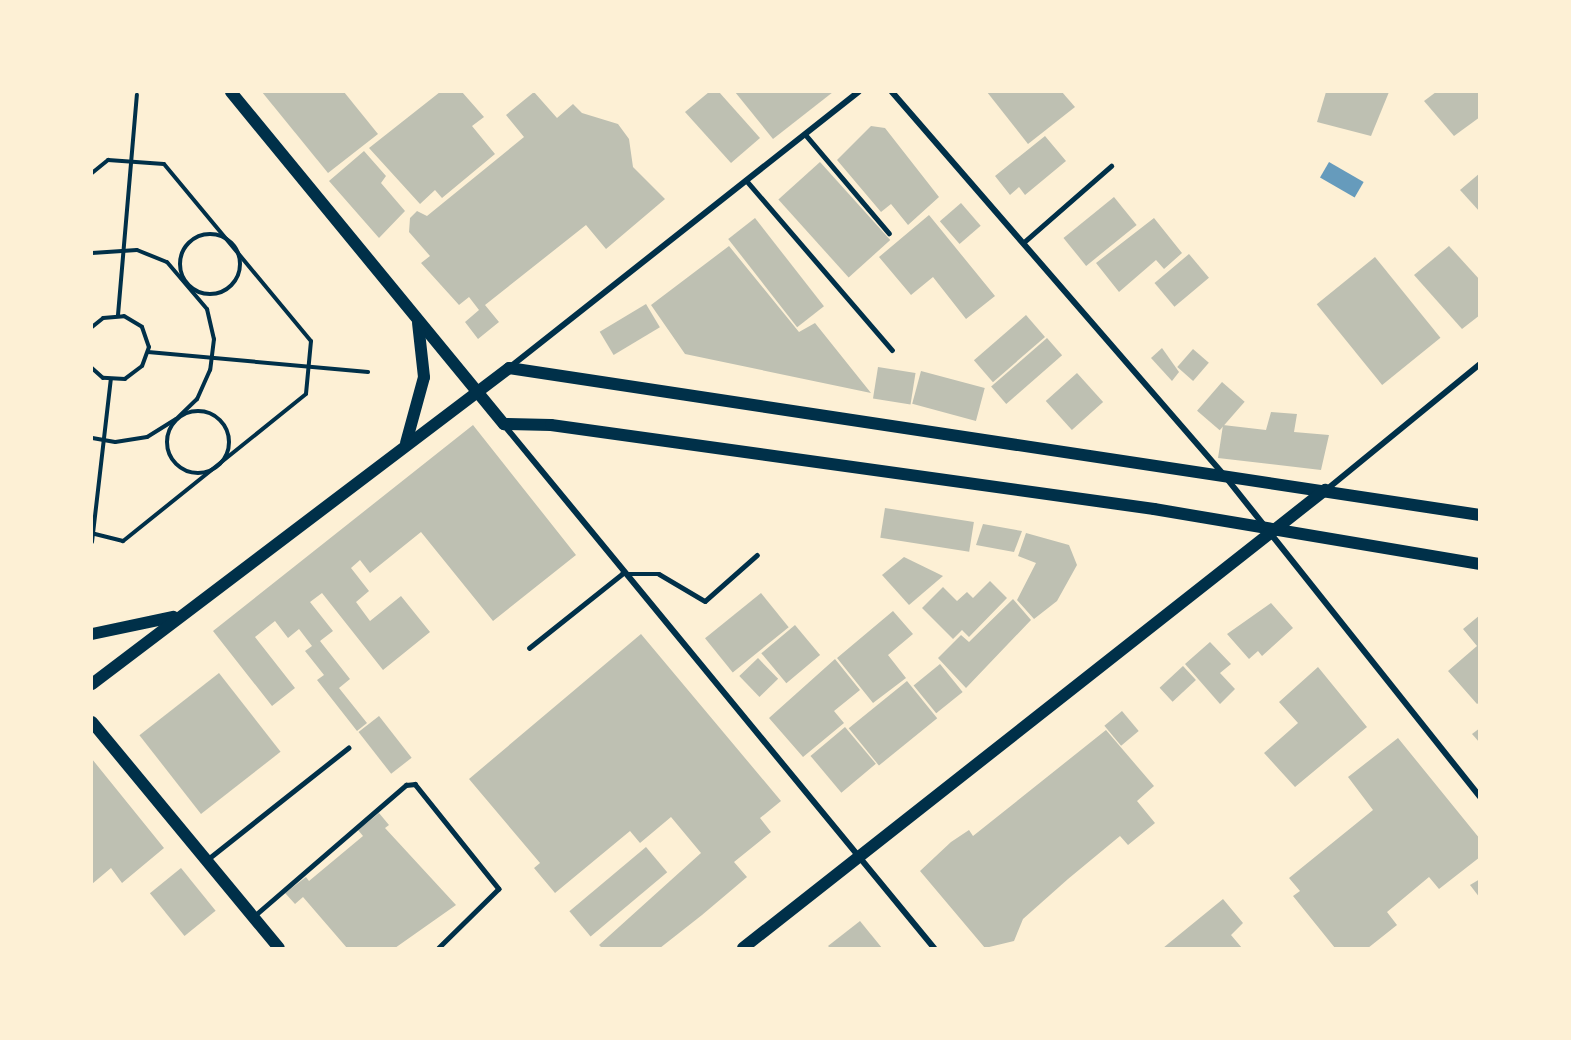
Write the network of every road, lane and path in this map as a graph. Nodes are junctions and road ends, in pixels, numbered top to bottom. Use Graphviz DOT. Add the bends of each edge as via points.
graph roads {
  1 [pos="231,92"];
  2 [pos="858,92"];
  3 [pos="892,92"];
  4 [pos="137,95"];
  5 [pos="805,134"];
  6 [pos="132,162"];
  7 [pos="1111,166"];
  8 [pos="92,173"];
  9 [pos="746,180"];
  10 [pos="889,233"];
  11 [pos="231,243"];
  12 [pos="1023,243"];
  13 [pos="124,250"];
  14 [pos="92,253"];
  15 [pos="188,284"];
  16 [pos="411,312"];
  17 [pos="117,315"];
  18 [pos="92,327"];
  19 [pos="892,350"];
  20 [pos="148,352"];
  21 [pos="212,358"];
  22 [pos="1479,364"];
  23 [pos="309,367"];
  24 [pos="92,368"];
  25 [pos="509,368"];
  26 [pos="368,372"];
  27 [pos="111,380"];
  28 [pos="477,392"];
  29 [pos="176,419"];
  30 [pos="504,424"];
  31 [pos="92,438"];
  32 [pos="104,440"];
  33 [pos="405,444"];
  34 [pos="219,465"];
  35 [pos="1224,475"];
  36 [pos="1325,490"];
  37 [pos="1479,515"];
  38 [pos="1270,531"];
  39 [pos="92,533"];
  40 [pos="92,542"];
  41 [pos="757,555"];
  42 [pos="1479,564"];
  43 [pos="622,574"];
  44 [pos="182,614"];
  45 [pos="92,634"];
  46 [pos="529,648"];
  47 [pos="92,684"];
  48 [pos="92,722"];
  49 [pos="348,748"];
  50 [pos="1479,797"];
  51 [pos="858,858"];
  52 [pos="206,861"];
  53 [pos="253,917"];
  54 [pos="279,948"];
  55 [pos="439,948"];
  56 [pos="743,948"];
  57 [pos="934,948"];
  1 -- 16 [label="main road"];
  2 -- 5 [label="street"];
  3 -- 12 [label="street"];
  4 -- 6 [label="path"];
  5 -- 9 [label="street"];
  5 -- 10 [label="lane"];
  6 -- 8 [label="path" via="108,160"];
  6 -- 11 [label="path" via="164,164"];
  6 -- 13 [label="path"];
  7 -- 12 [label="lane"];
  9 -- 19 [label="lane"];
  9 -- 25 [label="street"];
  11 -- 15 [label="path" via="214,234 194,238 182,255"];
  11 -- 15 [label="path" via="241,260 231,286 204,293"];
  11 -- 23 [label="path" via="311,341"];
  12 -- 35 [label="street"];
  13 -- 14 [label="path"];
  13 -- 15 [label="path" via="167,262"];
  13 -- 17 [label="path"];
  15 -- 21 [label="path" via="207,309"];
  16 -- 28 [label="main road"];
  16 -- 33 [label="main road" via="421,330 424,377"];
  17 -- 18 [label="path"];
  17 -- 20 [label="path" via="142,327"];
  20 -- 21 [label="path"];
  20 -- 27 [label="path" via="135,374"];
  21 -- 23 [label="path"];
  21 -- 29 [label="path" via="197,399"];
  22 -- 36 [label="street"];
  23 -- 26 [label="path"];
  23 -- 34 [label="path" via="306,394"];
  24 -- 27 [label="path"];
  25 -- 28 [label="main road"];
  25 -- 35 [label="main road"];
  27 -- 32 [label="path"];
  28 -- 30 [label="main road"];
  28 -- 33 [label="main road"];
  29 -- 32 [label="path" via="147,437"];
  29 -- 34 [label="path" via="167,440 173,460 200,473"];
  29 -- 34 [label="path" via="203,411 220,420 228,448"];
  30 -- 38 [label="main road" via="551,425 1154,509"];
  30 -- 43 [label="street"];
  31 -- 32 [label="path"];
  32 -- 39 [label="path"];
  33 -- 44 [label="main road"];
  34 -- 39 [label="path" via="123,541"];
  35 -- 36 [label="main road"];
  35 -- 38 [label="street"];
  36 -- 37 [label="main road"];
  36 -- 38 [label="main road"];
  38 -- 42 [label="main road"];
  38 -- 50 [label="street"];
  38 -- 51 [label="main road"];
  39 -- 40 [label="path"];
  41 -- 43 [label="lane" via="705,601 659,574"];
  43 -- 46 [label="lane"];
  43 -- 51 [label="street"];
  44 -- 45 [label="main road"];
  44 -- 47 [label="main road"];
  48 -- 52 [label="main road"];
  49 -- 52 [label="lane"];
  51 -- 56 [label="main road"];
  51 -- 57 [label="street"];
  52 -- 53 [label="main road"];
  53 -- 54 [label="main road"];
  53 -- 55 [label="lane" via="406,785 415,784 499,889"];
}
